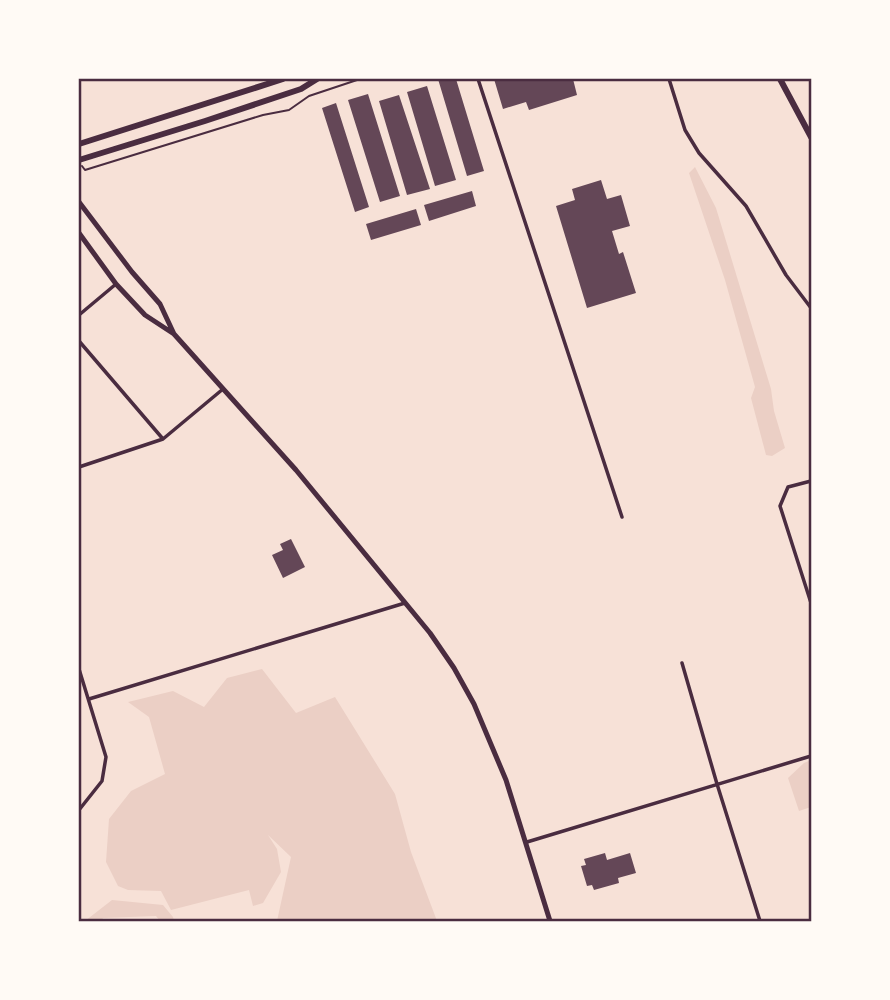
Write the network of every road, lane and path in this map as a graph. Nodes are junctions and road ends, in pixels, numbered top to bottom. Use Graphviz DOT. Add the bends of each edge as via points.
graph roads {
  1 [pos="283,79"];
  2 [pos="317,79"];
  3 [pos="360,79"];
  4 [pos="478,79"];
  5 [pos="669,79"];
  6 [pos="780,79"];
  7 [pos="811,137"];
  8 [pos="79,144"];
  9 [pos="79,160"];
  10 [pos="85,170"];
  11 [pos="79,202"];
  12 [pos="79,233"];
  13 [pos="116,284"];
  14 [pos="811,309"];
  15 [pos="79,315"];
  16 [pos="174,334"];
  17 [pos="79,341"];
  18 [pos="223,389"];
  19 [pos="163,439"];
  20 [pos="79,467"];
  21 [pos="811,481"];
  22 [pos="622,517"];
  23 [pos="406,603"];
  24 [pos="811,603"];
  25 [pos="682,663"];
  26 [pos="79,669"];
  27 [pos="89,699"];
  28 [pos="811,756"];
  29 [pos="717,784"];
  30 [pos="79,800"];
  31 [pos="83,804"];
  32 [pos="79,810"];
  33 [pos="527,842"];
  34 [pos="550,921"];
  35 [pos="760,921"];
  1 -- 8 [label="main road"];
  2 -- 9 [label="main road" via="301,89"];
  3 -- 10 [label="path" via="309,96 289,110"];
  4 -- 22 [label="street"];
  5 -- 14 [label="street" via="685,130 699,153 746,206"];
  6 -- 7 [label="main road"];
  11 -- 16 [label="main road" via="160,304"];
  12 -- 13 [label="main road"];
  13 -- 15 [label="street"];
  13 -- 16 [label="main road" via="145,315"];
  16 -- 18 [label="main road"];
  17 -- 19 [label="street"];
  18 -- 19 [label="street"];
  18 -- 23 [label="main road"];
  19 -- 20 [label="street"];
  21 -- 24 [label="street" via="788,487 780,506"];
  23 -- 27 [label="street"];
  23 -- 33 [label="main road" via="474,704"];
  25 -- 29 [label="street"];
  26 -- 27 [label="street"];
  27 -- 31 [label="street" via="106,757 102,781"];
  28 -- 29 [label="street"];
  29 -- 33 [label="street"];
  29 -- 35 [label="street"];
  30 -- 31 [label="street"];
  31 -- 32 [label="street"];
  33 -- 34 [label="main road"];
}
